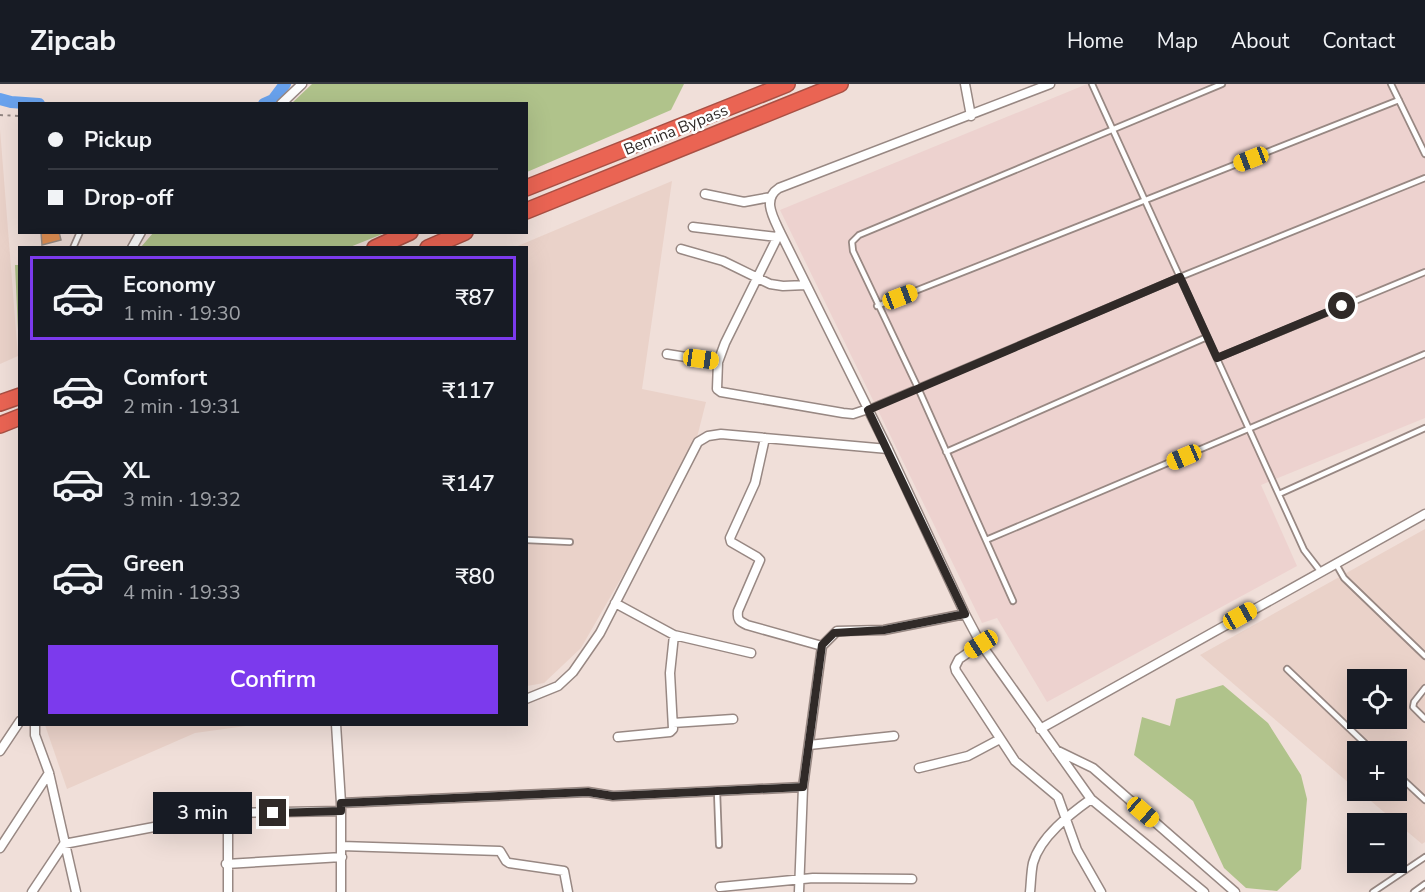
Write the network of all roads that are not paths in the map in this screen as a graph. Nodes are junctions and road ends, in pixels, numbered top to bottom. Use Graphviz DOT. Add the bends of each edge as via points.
graph roads {
  1 [pos="302,84"];
  2 [pos="787,84"];
  3 [pos="840,84"];
  4 [pos="965,84"];
  5 [pos="1050,84"];
  6 [pos="1092,84"];
  7 [pos="1222,84"];
  8 [pos="1391,84"];
  9 [pos="1399,100"];
  10 [pos="282,102"];
  11 [pos="971,116"];
  12 [pos="1113,131"];
  13 [pos="1425,154"];
  14 [pos="1425,178"];
  15 [pos="528,187"];
  16 [pos="705,194"];
  17 [pos="771,197"];
  18 [pos="1145,200"];
  19 [pos="528,210"];
  20 [pos="693,227"];
  21 [pos="406,234"];
  22 [pos="460,234"];
  23 [pos="778,234"];
  24 [pos="379,246"];
  25 [pos="433,246"];
  26 [pos="681,249"];
  27 [pos="1425,272"];
  28 [pos="1180,277"];
  29 [pos="758,278"];
  30 [pos="806,285"];
  31 [pos="877,306"];
  32 [pos="1207,337"];
  33 [pos="667,354"];
  34 [pos="1425,354"];
  35 [pos="1217,358"];
  36 [pos="718,362"];
  37 [pos="918,388"];
  38 [pos="18,397"];
  39 [pos="0,404"];
  40 [pos="868,410"];
  41 [pos="18,418"];
  42 [pos="0,425"];
  43 [pos="1425,428"];
  44 [pos="1250,430"];
  45 [pos="765,438"];
  46 [pos="888,450"];
  47 [pos="946,452"];
  48 [pos="1279,494"];
  49 [pos="1425,514"];
  50 [pos="528,540"];
  51 [pos="986,540"];
  52 [pos="570,542"];
  53 [pos="1336,564"];
  54 [pos="1321,572"];
  55 [pos="1013,601"];
  56 [pos="615,603"];
  57 [pos="965,614"];
  58 [pos="674,635"];
  59 [pos="981,644"];
  60 [pos="822,645"];
  61 [pos="751,653"];
  62 [pos="1425,656"];
  63 [pos="1287,669"];
  64 [pos="1425,688"];
  65 [pos="528,698"];
  66 [pos="733,719"];
  67 [pos="1425,719"];
  68 [pos="673,723"];
  69 [pos="18,724"];
  70 [pos="35,726"];
  71 [pos="336,726"];
  72 [pos="1040,729"];
  73 [pos="894,736"];
  74 [pos="618,737"];
  75 [pos="1000,739"];
  76 [pos="1362,741"];
  77 [pos="809,745"];
  78 [pos="1053,748"];
  79 [pos="0,751"];
  80 [pos="919,768"];
  81 [pos="49,773"];
  82 [pos="1407,783"];
  83 [pos="803,787"];
  84 [pos="717,791"];
  85 [pos="1091,799"];
  86 [pos="1425,800"];
  87 [pos="341,807"];
  88 [pos="228,813"];
  89 [pos="1065,818"];
  90 [pos="64,844"];
  91 [pos="719,845"];
  92 [pos="341,846"];
  93 [pos="0,848"];
  94 [pos="342,857"];
  95 [pos="1425,857"];
  96 [pos="226,864"];
  97 [pos="912,879"];
  98 [pos="799,880"];
  99 [pos="1425,884"];
  100 [pos="720,887"];
  101 [pos="32,892"];
  102 [pos="76,892"];
  103 [pos="228,892"];
  104 [pos="341,892"];
  105 [pos="568,892"];
  106 [pos="799,892"];
  107 [pos="1030,892"];
  108 [pos="1101,892"];
  109 [pos="1204,892"];
  110 [pos="1235,892"];
  111 [pos="1373,892"];
  112 [pos="1414,892"];
  1 -- 10 [label="street"];
  2 -- 15 [label="highway, Bemina Bypass"];
  3 -- 19 [label="highway, Bemina Bypass"];
  4 -- 11 [label="street"];
  5 -- 11 [label="street"];
  6 -- 12 [label="lane"];
  7 -- 12 [label="lane"];
  8 -- 9 [label="lane"];
  9 -- 13 [label="lane"];
  9 -- 18 [label="lane"];
  11 -- 17 [label="street" via="779,188"];
  12 -- 18 [label="lane"];
  12 -- 31 [label="lane" via="859,235 852,242 853,251"];
  14 -- 28 [label="lane"];
  16 -- 17 [label="street" via="744,202"];
  17 -- 23 [label="street" via="769,204"];
  18 -- 28 [label="lane"];
  18 -- 31 [label="lane"];
  20 -- 23 [label="street"];
  21 -- 24 [label="highway"];
  22 -- 25 [label="highway"];
  23 -- 29 [label="street"];
  23 -- 30 [label="street"];
  26 -- 29 [label="street" via="723,261"];
  27 -- 35 [label="lane"];
  28 -- 32 [label="lane"];
  28 -- 37 [label="lane"];
  29 -- 30 [label="street" via="783,286"];
  29 -- 36 [label="street"];
  30 -- 40 [label="street"];
  31 -- 37 [label="lane"];
  32 -- 35 [label="lane"];
  32 -- 47 [label="lane"];
  33 -- 36 [label="street"];
  34 -- 44 [label="lane"];
  35 -- 44 [label="lane"];
  36 -- 40 [label="street" via="716,383 721,392 843,414"];
  37 -- 40 [label="lane"];
  37 -- 47 [label="lane"];
  38 -- 39 [label="highway"];
  40 -- 46 [label="street"];
  41 -- 42 [label="highway"];
  43 -- 48 [label="lane"];
  44 -- 48 [label="lane"];
  44 -- 51 [label="lane"];
  45 -- 46 [label="street"];
  45 -- 56 [label="street" via="720,434 708,435 698,442"];
  45 -- 60 [label="street" via="755,483 730,538 760,560 737,618 747,625"];
  46 -- 57 [label="street"];
  47 -- 51 [label="lane"];
  48 -- 54 [label="lane" via="1304,550"];
  49 -- 53 [label="street"];
  50 -- 52 [label="lane"];
  51 -- 55 [label="lane"];
  53 -- 54 [label="street"];
  53 -- 62 [label="lane" via="1344,578"];
  54 -- 72 [label="street"];
  56 -- 58 [label="street"];
  56 -- 65 [label="street" via="573,672 558,686"];
  57 -- 59 [label="street"];
  57 -- 60 [label="street" via="884,630 837,631"];
  58 -- 61 [label="street"];
  58 -- 68 [label="street" via="670,673"];
  59 -- 72 [label="street"];
  59 -- 75 [label="street" via="958,659 955,667"];
  60 -- 77 [label="street"];
  63 -- 76 [label="lane"];
  64 -- 67 [label="lane" via="1413,707"];
  66 -- 68 [label="street"];
  68 -- 74 [label="street" via="670,732"];
  69 -- 79 [label="street"];
  70 -- 81 [label="street"];
  71 -- 87 [label="street"];
  72 -- 78 [label="street"];
  73 -- 77 [label="street"];
  75 -- 80 [label="street" via="968,756"];
  75 -- 89 [label="street" via="1021,767 1054,792 1062,803"];
  77 -- 83 [label="street"];
  78 -- 85 [label="street"];
  78 -- 110 [label="street" via="1093,768"];
  81 -- 90 [label="street"];
  81 -- 93 [label="street"];
  82 -- 86 [label="lane"];
  83 -- 84 [label="street"];
  83 -- 98 [label="street"];
  84 -- 87 [label="street" via="613,796 588,792"];
  84 -- 91 [label="lane"];
  85 -- 89 [label="street"];
  85 -- 109 [label="street"];
  87 -- 88 [label="street"];
  87 -- 92 [label="street"];
  88 -- 90 [label="street"];
  88 -- 96 [label="street"];
  89 -- 107 [label="street" via="1036,856"];
  89 -- 108 [label="street" via="1077,850"];
  90 -- 101 [label="street"];
  90 -- 102 [label="street"];
  92 -- 94 [label="street"];
  92 -- 105 [label="street" via="500,851 509,863 564,871"];
  94 -- 96 [label="street"];
  94 -- 104 [label="street"];
  95 -- 111 [label="lane"];
  96 -- 103 [label="street"];
  97 -- 98 [label="street"];
  98 -- 100 [label="street"];
  98 -- 106 [label="street"];
  99 -- 112 [label="lane"];
}
